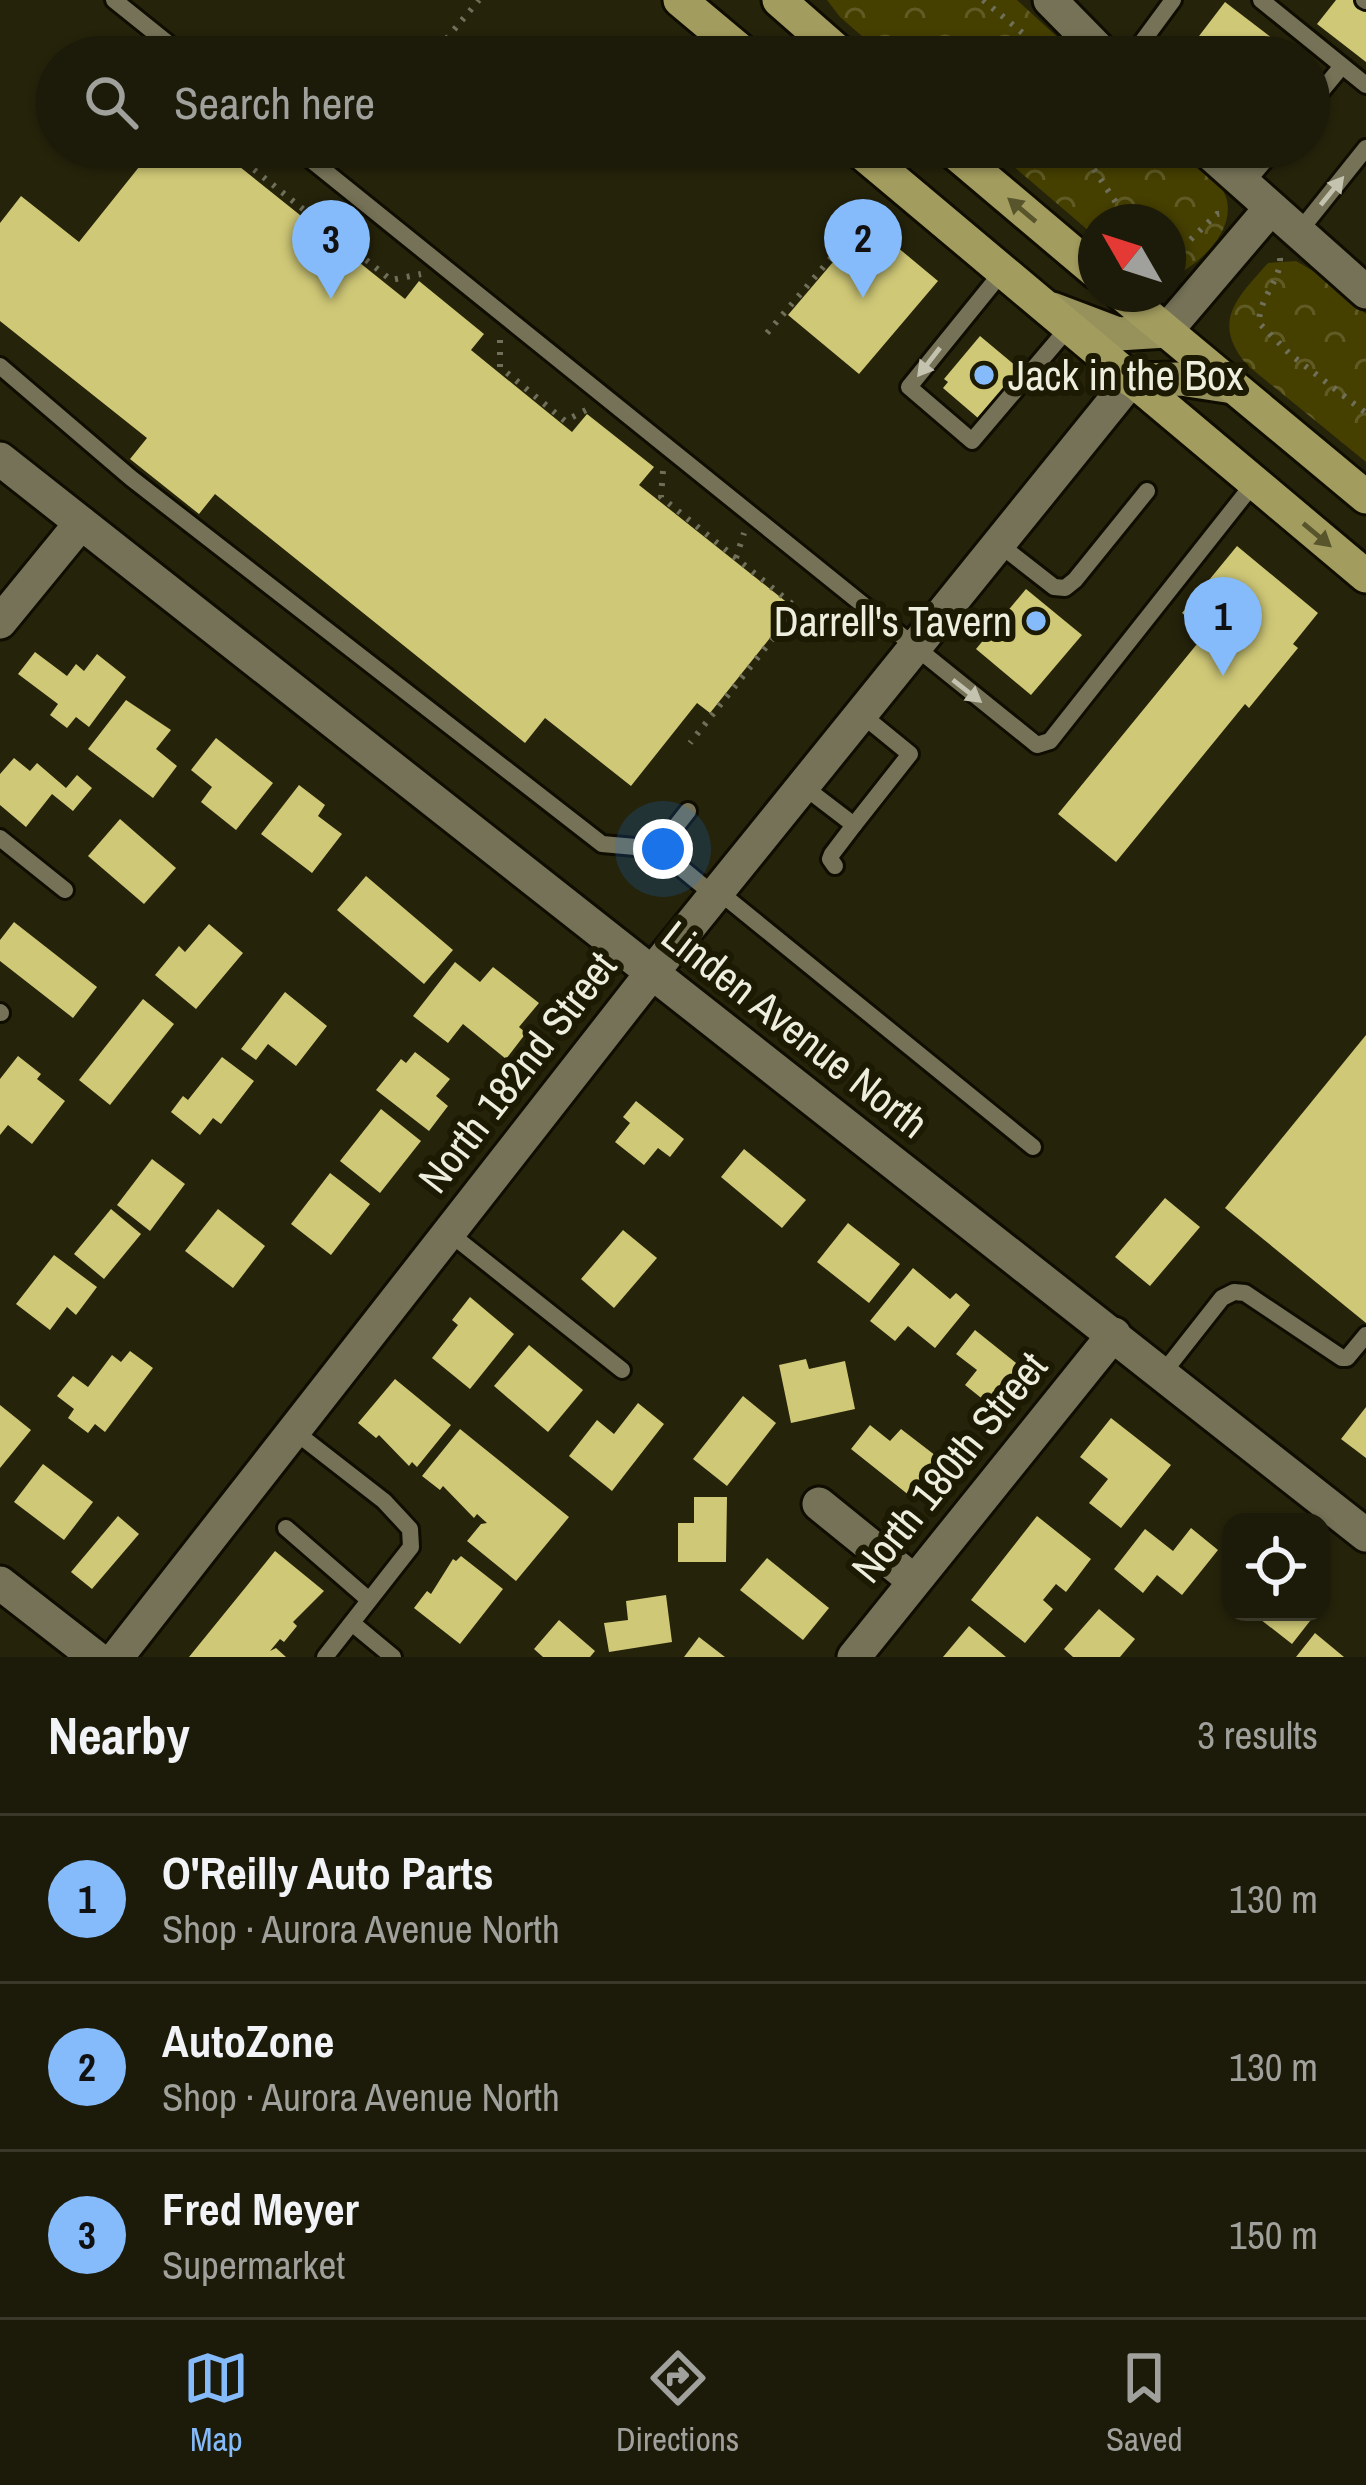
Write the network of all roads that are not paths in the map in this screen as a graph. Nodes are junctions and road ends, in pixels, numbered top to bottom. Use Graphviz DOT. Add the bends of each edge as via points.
graph roads {
  1 [pos="114,0"];
  2 [pos="680,0"];
  3 [pos="779,0"];
  4 [pos="1173,0"];
  5 [pos="1261,0"];
  6 [pos="1054,1"];
  7 [pos="159,36"];
  8 [pos="723,36"];
  9 [pos="820,36"];
  10 [pos="1086,36"];
  11 [pos="1146,36"];
  12 [pos="1305,36"];
  13 [pos="1330,56"];
  14 [pos="1342,66"];
  15 [pos="1330,81"];
  16 [pos="1366,85"];
  17 [pos="1366,148"];
  18 [pos="322,168"];
  19 [pos="880,168"];
  20 [pos="973,168"];
  21 [pos="1216,168"];
  22 [pos="1260,168"];
  23 [pos="1236,199"];
  24 [pos="1270,208"];
  25 [pos="1289,246"];
  26 [pos="1078,257"];
  27 [pos="1003,271"];
  28 [pos="1365,289"];
  29 [pos="1143,312"];
  30 [pos="1057,316"];
  31 [pos="1166,331"];
  32 [pos="2,372"];
  33 [pos="1131,380"];
  34 [pos="1233,387"];
  35 [pos="0,459"];
  36 [pos="1254,482"];
  37 [pos="1148,491"];
  38 [pos="1366,497"];
  39 [pos="81,523"];
  40 [pos="999,544"];
  41 [pos="1366,576"];
  42 [pos="0,622"];
  43 [pos="913,649"];
  44 [pos="860,714"];
  45 [pos="803,786"];
  46 [pos="688,812"];
  47 [pos="854,825"];
  48 [pos="0,838"];
  49 [pos="658,849"];
  50 [pos="835,866"];
  51 [pos="65,890"];
  52 [pos="716,893"];
  53 [pos="651,974"];
  54 [pos="1034,1147"];
  55 [pos="448,1232"];
  56 [pos="1114,1334"];
  57 [pos="1366,1335"];
  58 [pos="622,1370"];
  59 [pos="1163,1373"];
  60 [pos="294,1431"];
  61 [pos="819,1504"];
  62 [pos="286,1528"];
  63 [pos="1366,1535"];
  64 [pos="914,1581"];
  65 [pos="0,1583"];
  66 [pos="369,1600"];
  67 [pos="352,1623"];
  68 [pos="95,1657"];
  69 [pos="117,1657"];
  70 [pos="325,1657"];
  71 [pos="393,1657"];
  72 [pos="854,1657"];
  1 -- 7 [label="lane"];
  2 -- 8 [label="highway"];
  3 -- 9 [label="highway"];
  4 -- 11 [label="lane"];
  5 -- 12 [label="lane"];
  6 -- 10 [label="street"];
  13 -- 14 [label="lane"];
  14 -- 15 [label="lane"];
  14 -- 16 [label="lane"];
  25 -- 17 [label="lane, one-way"];
  18 -- 43 [label="lane"];
  19 -- 27 [label="highway"];
  26 -- 20 [label="highway, one-way"];
  21 -- 23 [label="street"];
  22 -- 23 [label="lane"];
  23 -- 24 [label="street"];
  24 -- 25 [label="street"];
  24 -- 31 [label="street"];
  25 -- 28 [label="street"];
  27 -- 30 [label="highway"];
  27 -- 30 [label="lane, one-way" via="909,387 972,441"];
  29 -- 31 [label="highway"];
  30 -- 31 [label="main road" via="1118,334"];
  30 -- 33 [label="highway"];
  31 -- 34 [label="highway"];
  32 -- 49 [label="lane" via="602,844"];
  33 -- 34 [label="main road"];
  33 -- 36 [label="highway"];
  33 -- 40 [label="street, North 182nd Street"];
  34 -- 38 [label="highway"];
  35 -- 39 [label="street, Linden Avenue North"];
  36 -- 41 [label="highway, one-way"];
  43 -- 36 [label="lane, one-way" via="1037,745 1050,741"];
  37 -- 40 [label="lane" via="1065,588"];
  39 -- 42 [label="street"];
  39 -- 53 [label="street, Linden Avenue North"];
  40 -- 43 [label="street, North 182nd Street"];
  43 -- 44 [label="street, North 182nd Street"];
  44 -- 45 [label="street, North 182nd Street"];
  44 -- 47 [label="lane" via="910,754"];
  45 -- 47 [label="lane"];
  45 -- 52 [label="street, North 182nd Street"];
  46 -- 49 [label="lane"];
  47 -- 50 [label="lane" via="832,854"];
  48 -- 51 [label="lane"];
  49 -- 52 [label="lane"];
  52 -- 53 [label="street, North 182nd Street"];
  52 -- 54 [label="lane"];
  53 -- 55 [label="street, North 182nd Street"];
  53 -- 56 [label="street, Linden Avenue North"];
  55 -- 58 [label="lane"];
  55 -- 60 [label="street, North 182nd Street"];
  56 -- 59 [label="street, Linden Avenue North"];
  56 -- 64 [label="street, North 180th Street"];
  57 -- 59 [label="lane" via="1342,1358 1234,1292"];
  59 -- 63 [label="street, Linden Avenue North"];
  60 -- 66 [label="lane" via="410,1529 411,1547"];
  60 -- 69 [label="street, North 182nd Street"];
  61 -- 64 [label="street"];
  62 -- 66 [label="lane"];
  64 -- 72 [label="street, North 180th Street"];
  65 -- 68 [label="street"];
  66 -- 67 [label="lane"];
  67 -- 70 [label="lane"];
  67 -- 71 [label="lane"];
}
